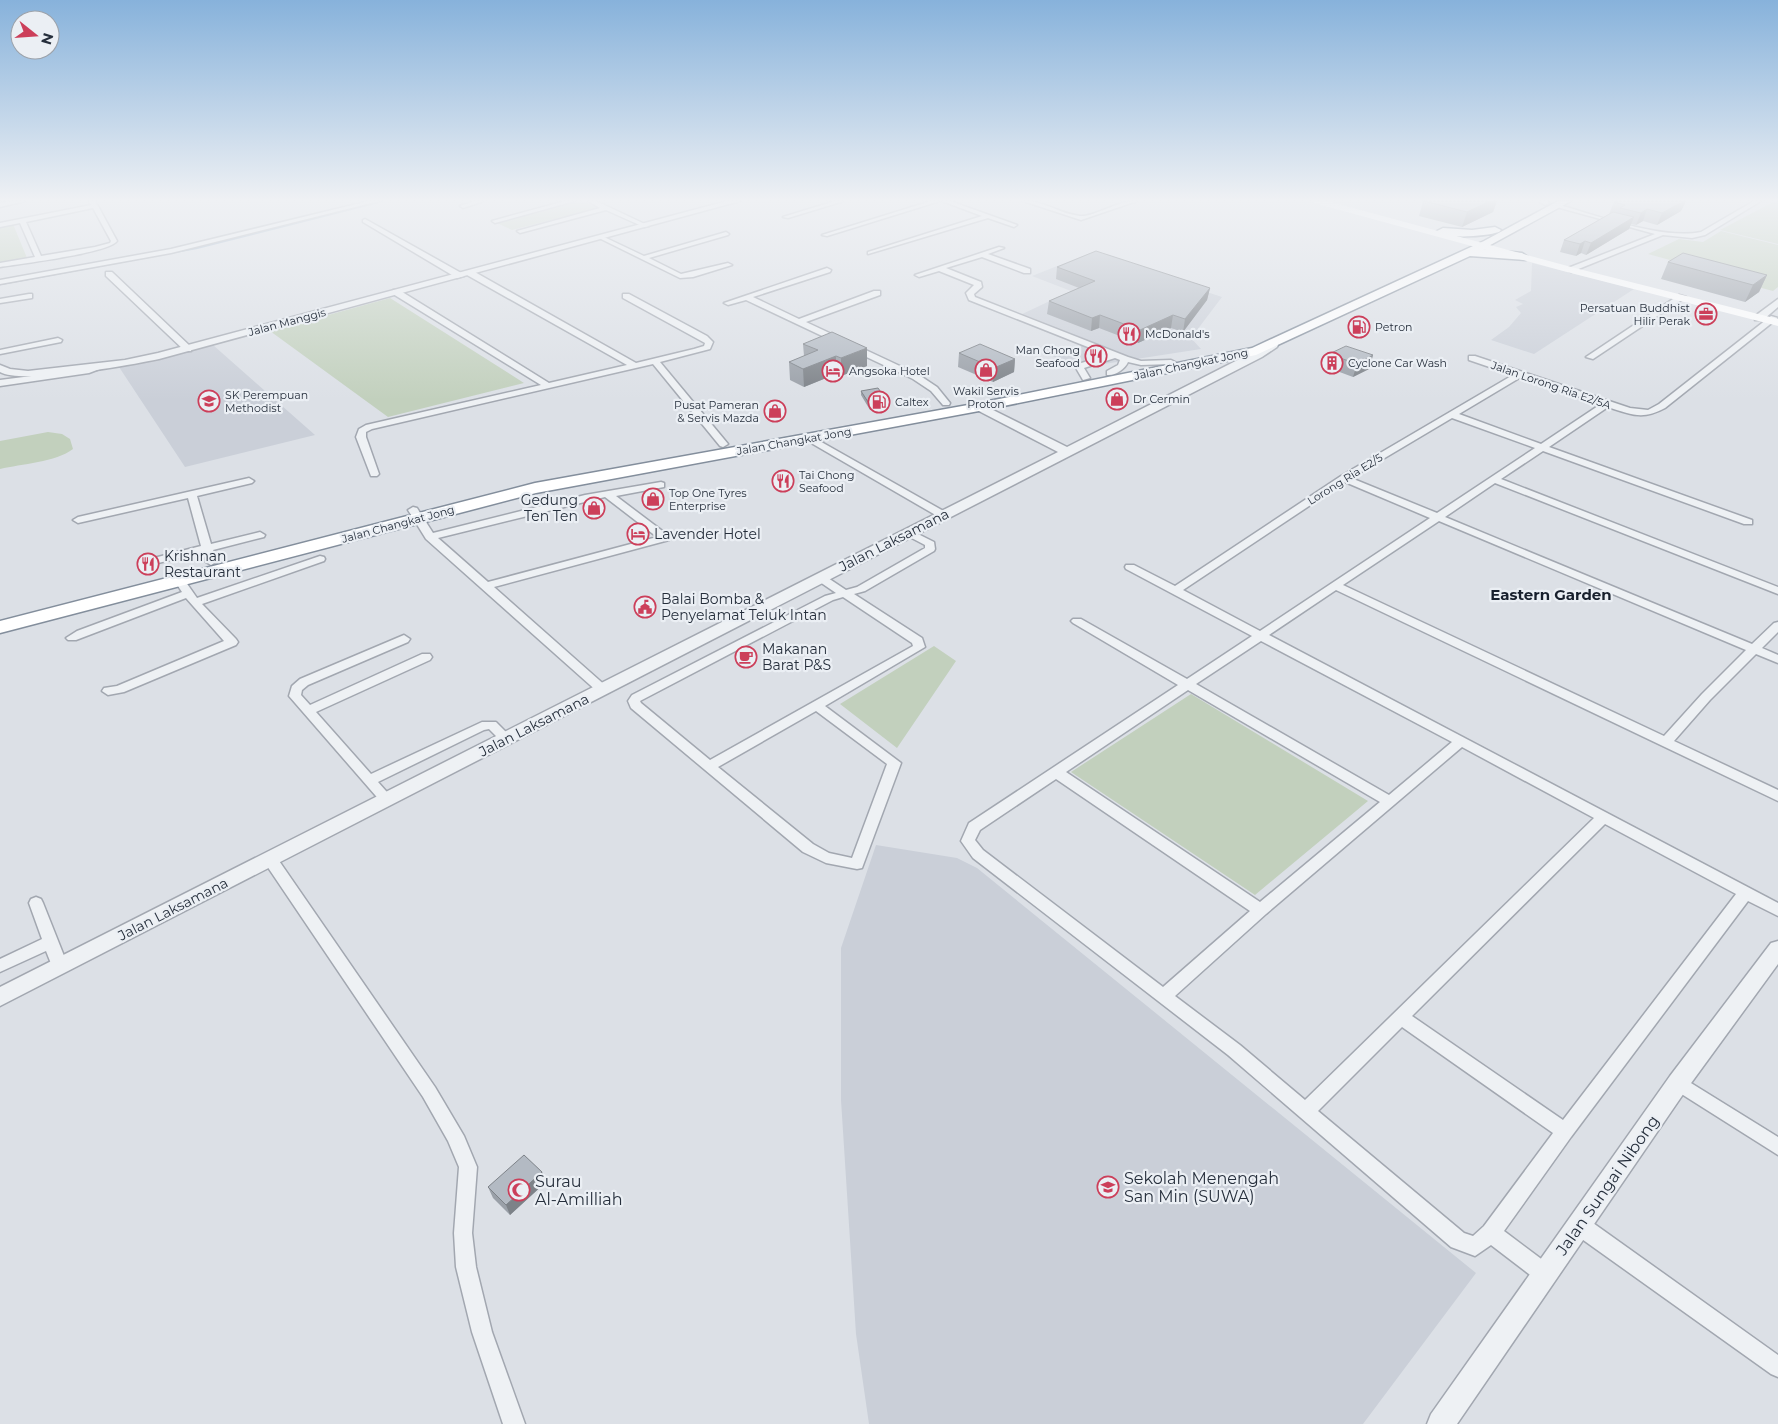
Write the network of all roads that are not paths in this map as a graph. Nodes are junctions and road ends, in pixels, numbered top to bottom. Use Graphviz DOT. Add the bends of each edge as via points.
graph roads {
  1 [pos="80,267"];
  2 [pos="445,267"];
  3 [pos="491,267"];
  4 [pos="665,267"];
  5 [pos="718,267"];
  6 [pos="1017,267"];
  7 [pos="1425,267"];
  8 [pos="1428,267"];
  9 [pos="1569,267"];
  10 [pos="1579,267"];
  11 [pos="939,268"];
  12 [pos="1575,269"];
  13 [pos="828,270"];
  14 [pos="1026,271"];
  15 [pos="470,273"];
  16 [pos="108,274"];
  17 [pos="919,275"];
  18 [pos="460,276"];
  19 [pos="0,282"];
  20 [pos="396,292"];
  21 [pos="877,293"];
  22 [pos="1677,295"];
  23 [pos="29,296"];
  24 [pos="626,296"];
  25 [pos="746,297"];
  26 [pos="0,301"];
  27 [pos="1778,302"];
  28 [pos="728,303"];
  29 [pos="1771,319"];
  30 [pos="798,322"];
  31 [pos="58,340"];
  32 [pos="1273,344"];
  33 [pos="188,349"];
  34 [pos="0,352"];
  35 [pos="1121,357"];
  36 [pos="1590,357"];
  37 [pos="1472,358"];
  38 [pos="654,361"];
  39 [pos="1171,362"];
  40 [pos="634,365"];
  41 [pos="99,366"];
  42 [pos="2,367"];
  43 [pos="1110,373"];
  44 [pos="1520,374"];
  45 [pos="1086,378"];
  46 [pos="0,383"];
  47 [pos="546,385"];
  48 [pos="1015,391"];
  49 [pos="1062,391"];
  50 [pos="946,403"];
  51 [pos="1607,404"];
  52 [pos="979,407"];
  53 [pos="1453,414"];
  54 [pos="809,438"];
  55 [pos="1542,447"];
  56 [pos="720,449"];
  57 [pos="1067,452"];
  58 [pos="374,474"];
  59 [pos="1344,478"];
  60 [pos="1495,480"];
  61 [pos="248,481"];
  62 [pos="661,485"];
  63 [pos="192,494"];
  64 [pos="607,494"];
  65 [pos="416,514"];
  66 [pos="943,515"];
  67 [pos="1437,517"];
  68 [pos="78,520"];
  69 [pos="1748,522"];
  70 [pos="908,532"];
  71 [pos="260,535"];
  72 [pos="430,538"];
  73 [pos="209,555"];
  74 [pos="320,559"];
  75 [pos="146,563"];
  76 [pos="1130,567"];
  77 [pos="821,578"];
  78 [pos="486,586"];
  79 [pos="1336,586"];
  80 [pos="1175,591"];
  81 [pos="1778,591"];
  82 [pos="187,592"];
  83 [pos="846,593"];
  84 [pos="0,616"];
  85 [pos="1077,621"];
  86 [pos="1778,625"];
  87 [pos="0,627"];
  88 [pos="1261,636"];
  89 [pos="72,638"];
  90 [pos="404,639"];
  91 [pos="1755,650"];
  92 [pos="426,657"];
  93 [pos="1778,659"];
  94 [pos="1188,684"];
  95 [pos="603,690"];
  96 [pos="108,692"];
  97 [pos="816,706"];
  98 [pos="307,711"];
  99 [pos="507,738"];
  100 [pos="1461,740"];
  101 [pos="1666,742"];
  102 [pos="708,767"];
  103 [pos="1056,772"];
  104 [pos="370,780"];
  105 [pos="1778,796"];
  106 [pos="387,800"];
  107 [pos="1389,801"];
  108 [pos="1603,817"];
  109 [pos="270,859"];
  110 [pos="1745,893"];
  111 [pos="36,903"];
  112 [pos="1261,910"];
  113 [pos="1778,910"];
  114 [pos="50,942"];
  115 [pos="1778,949"];
  116 [pos="0,966"];
  117 [pos="60,966"];
  118 [pos="1164,996"];
  119 [pos="0,997"];
  120 [pos="1402,1018"];
  121 [pos="1678,1083"];
  122 [pos="1306,1111"];
  123 [pos="1565,1131"];
  124 [pos="1778,1148"];
  125 [pos="1579,1225"];
  126 [pos="1492,1233"];
  127 [pos="1545,1274"];
  128 [pos="1778,1367"];
  129 [pos="514,1424"];
  130 [pos="1441,1424"];
  1 -- 19 [label="street"];
  2 -- 18 [label="street"];
  3 -- 15 [label="street, Jalan Manggis"];
  4 -- 5 [label="street" via="684,276"];
  6 -- 14 [label="street"];
  7 -- 39 [label="highway, Jalan Changkat Jong" via="1266,340 1234,350"];
  8 -- 32 [label="highway, Jalan Changkat Jong"];
  9 -- 12 [label="main road"];
  10 -- 12 [label="street"];
  11 -- 17 [label="street"];
  11 -- 35 [label="street" via="978,284 970,293 972,298"];
  12 -- 22 [label="main road"];
  13 -- 25 [label="street"];
  15 -- 18 [label="street, Jalan Manggis"];
  15 -- 40 [label="street"];
  16 -- 33 [label="street"];
  18 -- 20 [label="street, Jalan Manggis"];
  20 -- 33 [label="street, Jalan Manggis"];
  20 -- 47 [label="street"];
  21 -- 30 [label="street"];
  22 -- 29 [label="main road"];
  22 -- 36 [label="street"];
  23 -- 26 [label="street"];
  24 -- 38 [label="street" via="709,342 707,347 697,351"];
  25 -- 28 [label="street"];
  25 -- 30 [label="street"];
  27 -- 29 [label="street"];
  29 -- 51 [label="street, Jalan Lorong Ria E2/5A" via="1655,410 1644,414"];
  30 -- 50 [label="street" via="925,382"];
  31 -- 34 [label="street"];
  32 -- 49 [label="highway, Jalan Changkat Jong" via="1232,357"];
  32 -- 57 [label="street, Jalan Laksamana" via="1258,355"];
  33 -- 41 [label="street, Jalan Manggis"];
  35 -- 39 [label="street" via="1142,363"];
  35 -- 43 [label="street" via="1120,368"];
  35 -- 45 [label="street" via="1081,366"];
  37 -- 44 [label="street, Jalan Lorong Ria E2/5A"];
  38 -- 40 [label="street"];
  38 -- 56 [label="street"];
  39 -- 43 [label="highway, Jalan Changkat Jong"];
  40 -- 47 [label="street"];
  41 -- 42 [label="street, Jalan Manggis" via="28,374"];
  41 -- 46 [label="street" via="88,371"];
  43 -- 45 [label="highway, Jalan Changkat Jong"];
  44 -- 51 [label="street, Jalan Lorong Ria E2/5A"];
  44 -- 53 [label="street, Lorong Ria E2/5"];
  45 -- 48 [label="highway, Jalan Changkat Jong"];
  47 -- 58 [label="street" via="369,427 362,431 361,437"];
  48 -- 49 [label="highway" via="1049,388"];
  48 -- 50 [label="highway, Jalan Changkat Jong"];
  49 -- 52 [label="highway, Jalan Changkat Jong"];
  50 -- 56 [label="highway, Jalan Changkat Jong"];
  51 -- 55 [label="street"];
  52 -- 54 [label="highway, Jalan Changkat Jong"];
  52 -- 57 [label="street"];
  53 -- 55 [label="street"];
  53 -- 59 [label="street, Lorong Ria E2/5"];
  54 -- 56 [label="highway, Jalan Changkat Jong"];
  54 -- 66 [label="street"];
  55 -- 60 [label="street"];
  55 -- 69 [label="street"];
  56 -- 65 [label="highway, Jalan Changkat Jong"];
  56 -- 65 [label="highway, Jalan Changkat Jong" via="676,457 668,453 525,484"];
  57 -- 66 [label="street, Jalan Laksamana"];
  59 -- 67 [label="street"];
  59 -- 80 [label="street, Lorong Ria E2/5"];
  60 -- 67 [label="street"];
  60 -- 81 [label="street"];
  61 -- 63 [label="street"];
  62 -- 64 [label="street"];
  63 -- 68 [label="street"];
  63 -- 73 [label="street"];
  64 -- 72 [label="street"];
  64 -- 78 [label="street" via="665,538"];
  65 -- 72 [label="street"];
  65 -- 73 [label="highway, Jalan Changkat Jong"];
  65 -- 82 [label="highway, Jalan Changkat Jong"];
  66 -- 70 [label="street, Jalan Laksamana"];
  67 -- 79 [label="street"];
  67 -- 91 [label="street"];
  70 -- 77 [label="street, Jalan Laksamana"];
  70 -- 83 [label="street" via="930,544 930,549"];
  71 -- 73 [label="street"];
  72 -- 78 [label="street"];
  73 -- 75 [label="street"];
  73 -- 84 [label="highway, Jalan Changkat Jong"];
  74 -- 82 [label="street"];
  76 -- 80 [label="street"];
  77 -- 83 [label="street"];
  77 -- 95 [label="street, Jalan Laksamana"];
  78 -- 95 [label="street"];
  79 -- 88 [label="street"];
  79 -- 101 [label="street"];
  80 -- 88 [label="street"];
  82 -- 87 [label="highway, Jalan Changkat Jong"];
  82 -- 89 [label="street"];
  82 -- 96 [label="street" via="232,642"];
  83 -- 97 [label="street" via="920,644"];
  83 -- 102 [label="street" via="829,598 636,698 635,705"];
  85 -- 94 [label="street"];
  86 -- 91 [label="street"];
  88 -- 94 [label="street"];
  88 -- 100 [label="street"];
  90 -- 98 [label="street" via="304,682 296,689 295,696"];
  91 -- 93 [label="street"];
  91 -- 101 [label="street"];
  92 -- 98 [label="street"];
  94 -- 103 [label="street"];
  94 -- 107 [label="street"];
  95 -- 99 [label="street, Jalan Laksamana"];
  97 -- 102 [label="street"];
  97 -- 102 [label="street" via="894,763 857,864 826,858 808,848"];
  98 -- 104 [label="street"];
  99 -- 104 [label="street" via="492,725 482,726"];
  99 -- 106 [label="street, Jalan Laksamana"];
  100 -- 107 [label="street"];
  100 -- 108 [label="street"];
  101 -- 105 [label="street"];
  103 -- 112 [label="street"];
  103 -- 118 [label="street" via="974,827 968,840 978,854"];
  104 -- 106 [label="street"];
  106 -- 109 [label="street, Jalan Laksamana"];
  107 -- 112 [label="street"];
  108 -- 110 [label="street"];
  108 -- 120 [label="street"];
  109 -- 117 [label="street, Jalan Laksamana"];
  109 -- 129 [label="street" via="429,1092 455,1136 468,1167 463,1233 466,1266 482,1332"];
  110 -- 113 [label="street"];
  110 -- 123 [label="street"];
  111 -- 114 [label="street"];
  112 -- 118 [label="street"];
  114 -- 116 [label="street"];
  114 -- 117 [label="street"];
  115 -- 121 [label="street, Jalan Sungai Nibong"];
  117 -- 119 [label="street, Jalan Laksamana"];
  118 -- 122 [label="street"];
  120 -- 122 [label="street"];
  120 -- 123 [label="street"];
  121 -- 124 [label="street"];
  121 -- 125 [label="street, Jalan Sungai Nibong"];
  122 -- 126 [label="street" via="1458,1240 1475,1246"];
  123 -- 126 [label="street"];
  125 -- 127 [label="street, Jalan Sungai Nibong"];
  125 -- 128 [label="street"];
  126 -- 127 [label="street"];
  127 -- 130 [label="street, Jalan Sungai Nibong"];
}
